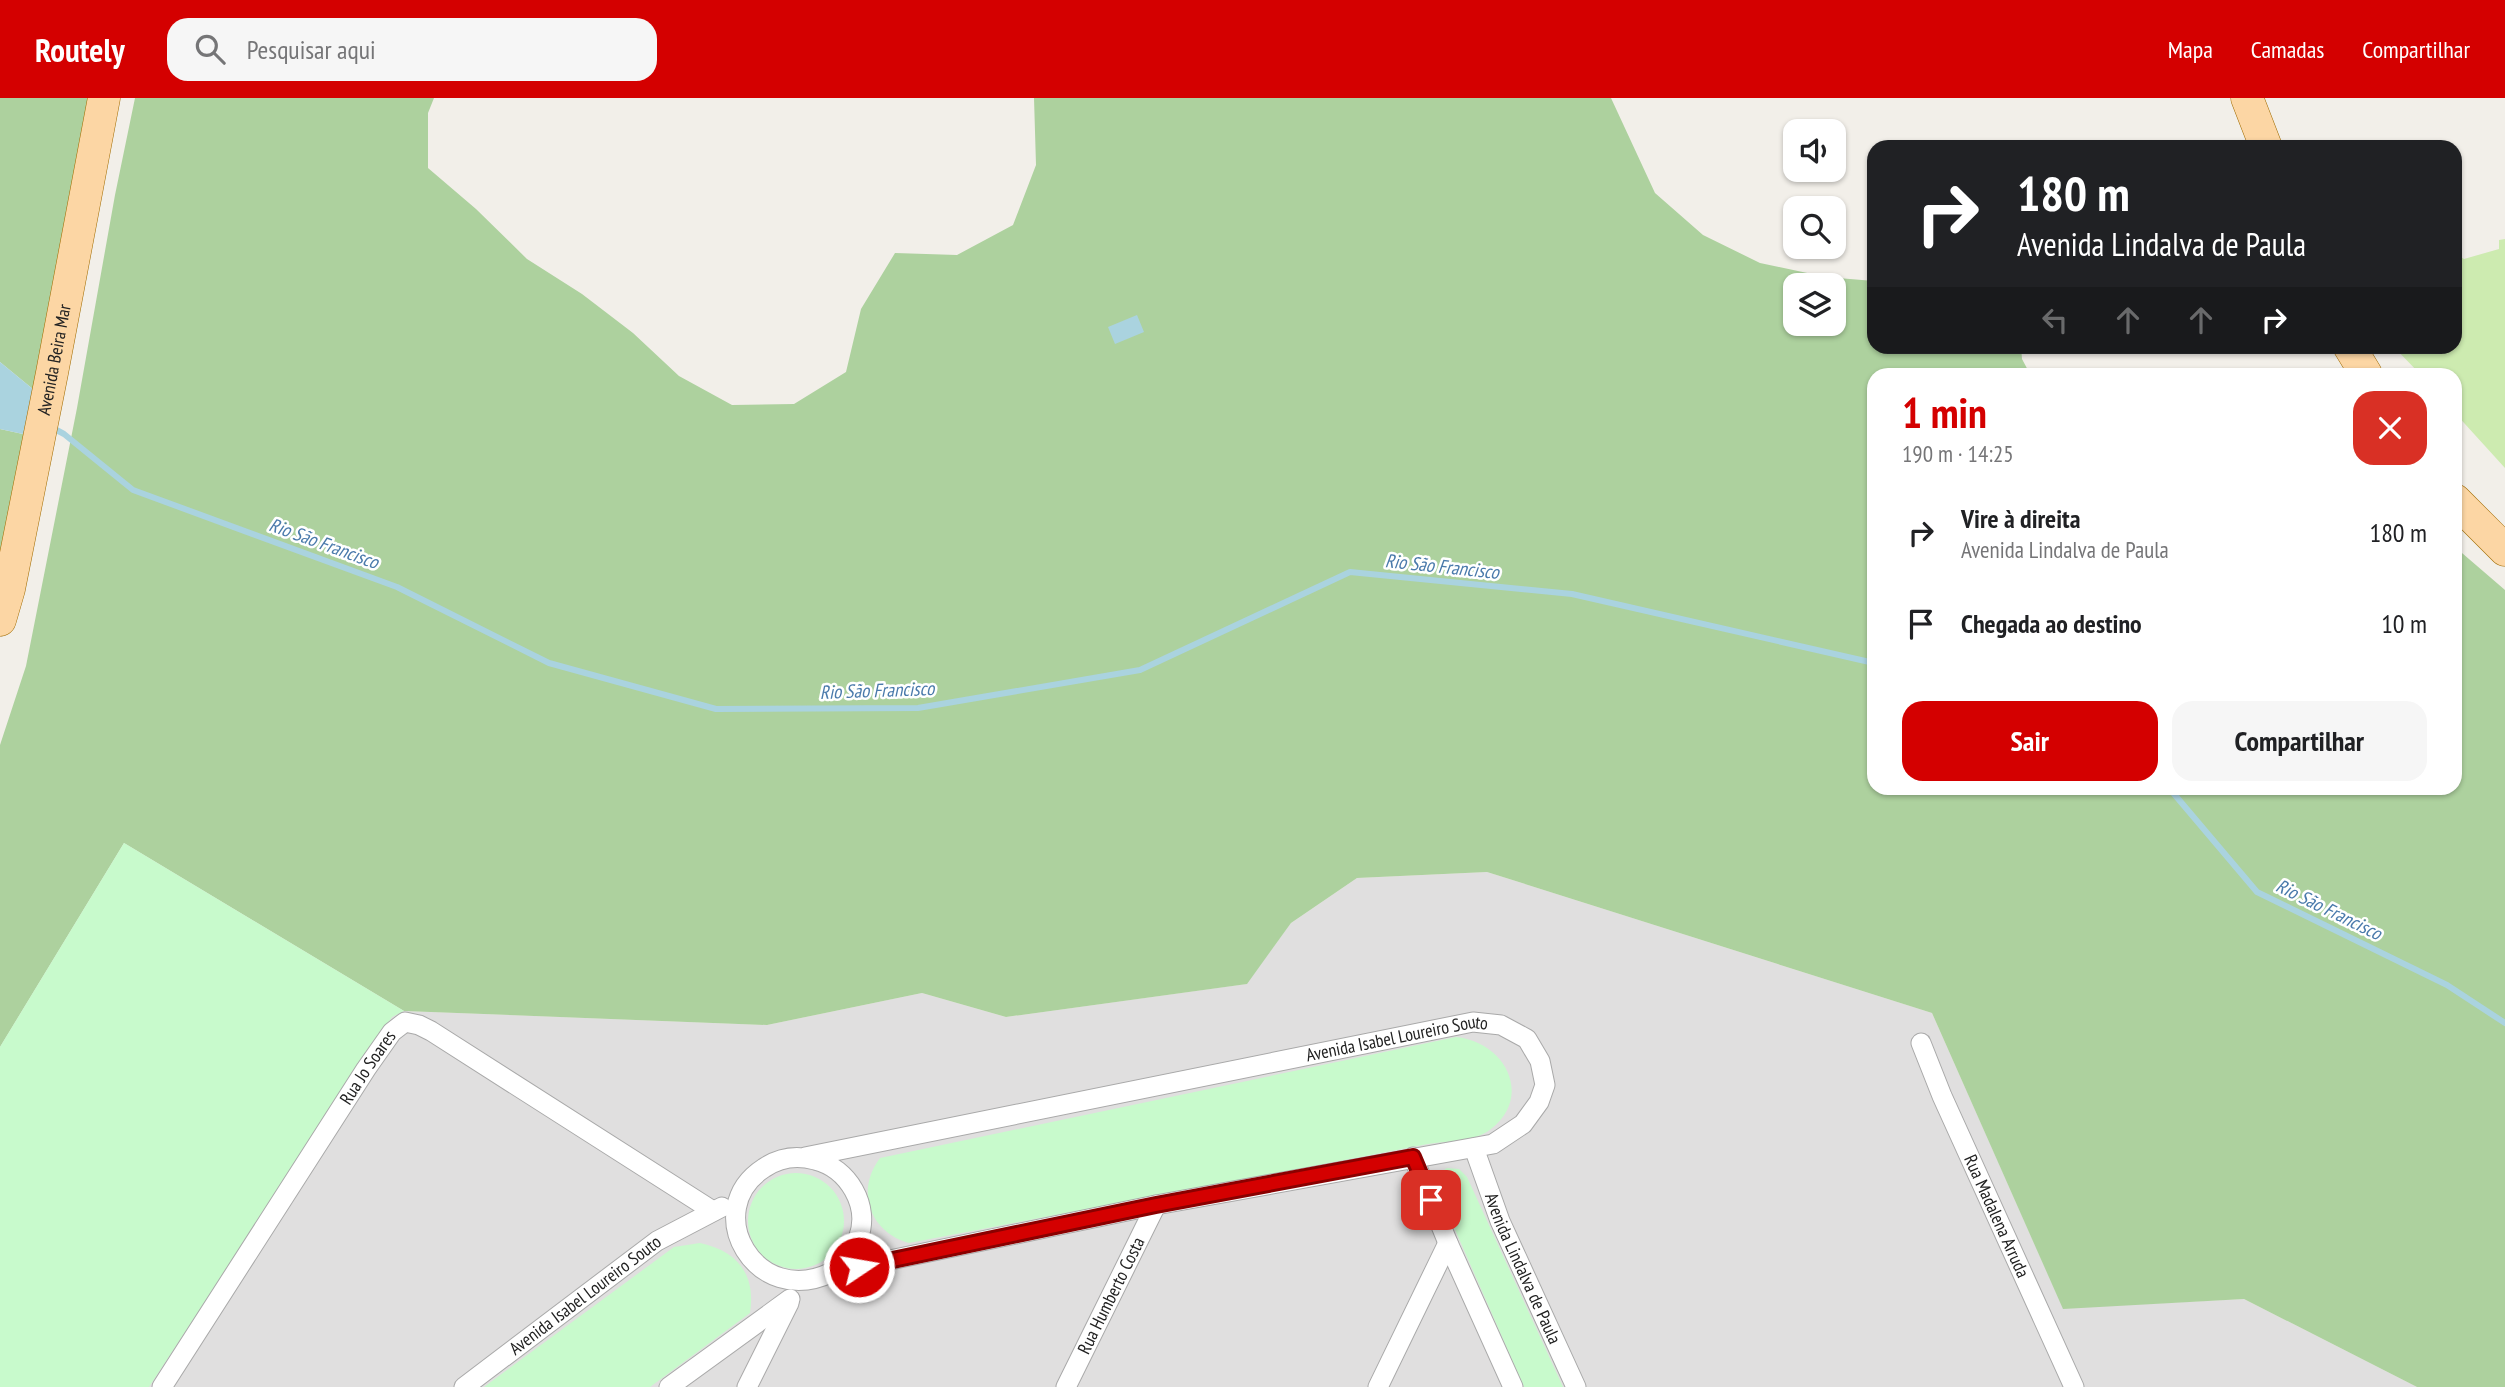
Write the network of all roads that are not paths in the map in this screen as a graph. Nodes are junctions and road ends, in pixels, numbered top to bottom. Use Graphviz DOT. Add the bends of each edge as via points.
graph roads {
  1 [pos="104,98"];
  2 [pos="2247,98"];
  3 [pos="2263,140"];
  4 [pos="2462,507"];
  5 [pos="2505,550"];
  6 [pos="0,620"];
  7 [pos="1921,1043"];
  8 [pos="1474,1148"];
  9 [pos="804,1157"];
  10 [pos="1413,1157"];
  11 [pos="739,1200"];
  12 [pos="1156,1205"];
  13 [pos="713,1211"];
  14 [pos="1448,1243"];
  15 [pos="832,1272"];
  16 [pos="808,1281"];
  17 [pos="790,1299"];
  18 [pos="162,1387"];
  19 [pos="464,1387"];
  20 [pos="669,1387"];
  21 [pos="747,1387"];
  22 [pos="1066,1387"];
  23 [pos="1378,1387"];
  24 [pos="1513,1387"];
  25 [pos="1576,1387"];
  26 [pos="2074,1387"];
  1 -- 6 [label="main road, Avenida Beira Mar"];
  2 -- 3 [label="main road"];
  4 -- 5 [label="main road"];
  7 -- 26 [label="street, Rua Madalena Arruda"];
  8 -- 9 [label="street, Avenida Isabel Loureiro Souto" via="1493,1144 1523,1124 1545,1085 1540,1060 1527,1039 1501,1025 1473,1022"];
  8 -- 10 [label="street, Avenida Isabel Loureiro Souto"];
  8 -- 25 [label="street, Avenida Lindalva de Paula" via="1500,1221"];
  9 -- 11 [label="street, Avenida Isabel Loureiro Souto" via="788,1157 757,1172"];
  9 -- 15 [label="street, Avenida Isabel Loureiro Souto" via="826,1163 844,1176 856,1194 862,1216 859,1238 849,1258"];
  10 -- 12 [label="street, Avenida Isabel Loureiro Souto"];
  10 -- 14 [label="street"];
  11 -- 13 [label="street, Avenida Isabel Loureiro Souto"];
  11 -- 16 [label="street, Avenida Isabel Loureiro Souto" via="736,1221 740,1241 751,1259 767,1273 787,1281"];
  12 -- 15 [label="street, Avenida Isabel Loureiro Souto"];
  12 -- 22 [label="street, Rua Humberto Costa"];
  13 -- 18 [label="street, Rua Jo Soares" via="431,1031 405,1022 392,1032 366,1069"];
  13 -- 19 [label="street, Avenida Isabel Loureiro Souto" via="656,1241"];
  14 -- 23 [label="street"];
  14 -- 24 [label="street"];
  15 -- 16 [label="street, Avenida Isabel Loureiro Souto"];
  16 -- 17 [label="street"];
  17 -- 20 [label="street"];
  17 -- 21 [label="street"];
}
